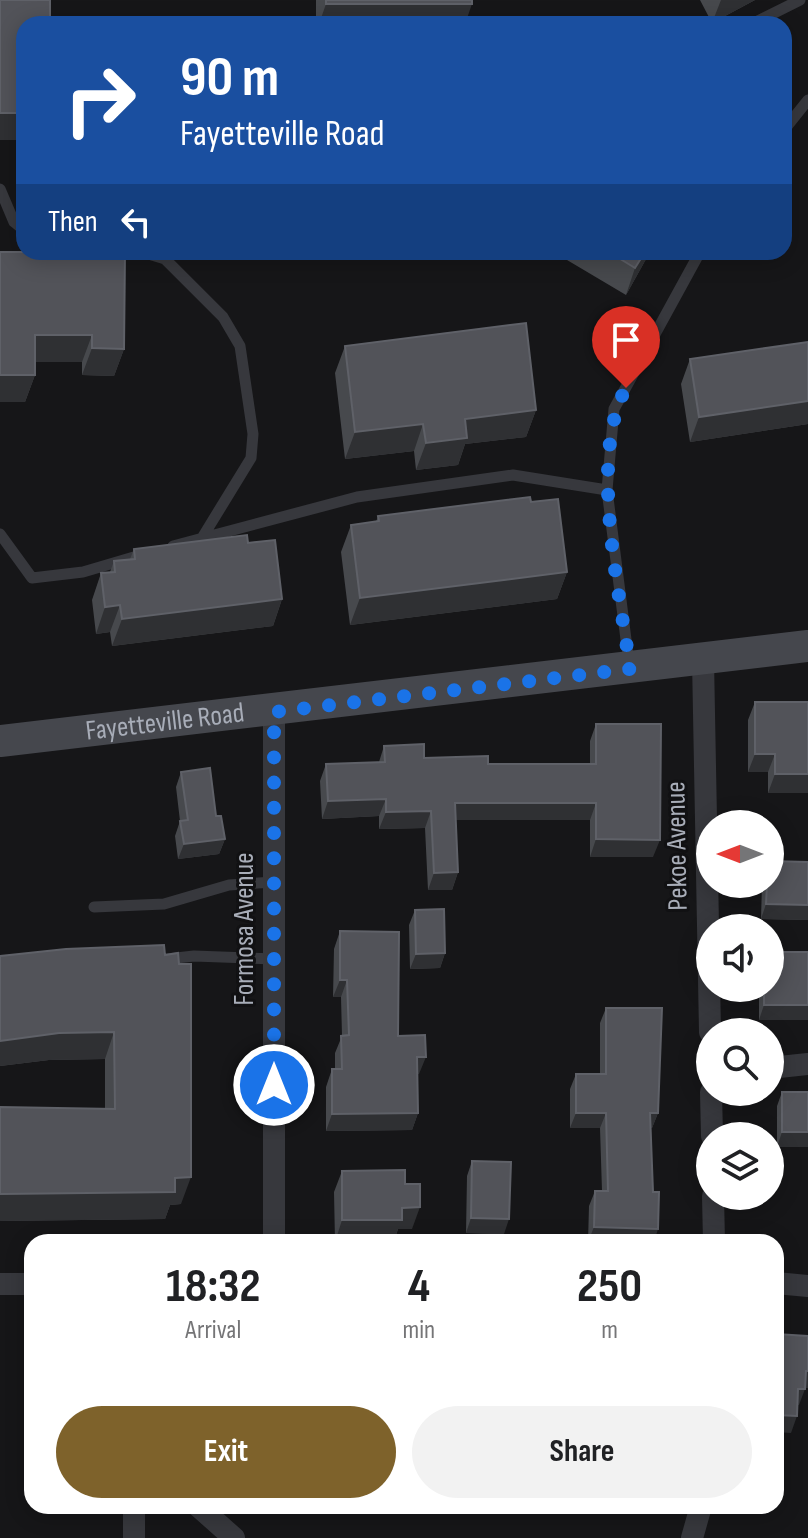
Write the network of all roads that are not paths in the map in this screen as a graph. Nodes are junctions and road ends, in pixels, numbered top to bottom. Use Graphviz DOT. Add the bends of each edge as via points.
graph roads {
  1 [pos="800,0"];
  2 [pos="768,16"];
  3 [pos="808,100"];
  4 [pos="792,118"];
  5 [pos="0,189"];
  6 [pos="16,224"];
  7 [pos="166,260"];
  8 [pos="696,260"];
  9 [pos="607,490"];
  10 [pos="0,534"];
  11 [pos="202,538"];
  12 [pos="808,646"];
  13 [pos="703,660"];
  14 [pos="630,669"];
  15 [pos="274,712"];
  16 [pos="0,741"];
  17 [pos="274,882"];
  18 [pos="94,907"];
  19 [pos="274,959"];
  20 [pos="152,961"];
  21 [pos="710,1018"];
  22 [pos="808,1064"];
  23 [pos="784,1067"];
  24 [pos="713,1210"];
  25 [pos="274,1234"];
  26 [pos="714,1234"];
  27 [pos="0,1284"];
  28 [pos="24,1284"];
  29 [pos="784,1284"];
  30 [pos="808,1286"];
  31 [pos="134,1514"];
  32 [pos="207,1514"];
  33 [pos="699,1514"];
  34 [pos="134,1538"];
  35 [pos="234,1538"];
  36 [pos="692,1538"];
  1 -- 2 [label="lane"];
  3 -- 4 [label="lane"];
  5 -- 6 [label="lane"];
  7 -- 11 [label="lane" via="223,317 240,346 253,434 251,458"];
  8 -- 9 [label="lane" via="614,409"];
  9 -- 11 [label="lane" via="513,475 357,497"];
  9 -- 14 [label="lane"];
  10 -- 11 [label="lane" via="32,578 83,572"];
  12 -- 13 [label="main road, Fayetteville Road"];
  13 -- 14 [label="main road, Fayetteville Road"];
  13 -- 21 [label="street, Pekoe Avenue"];
  14 -- 15 [label="main road, Fayetteville Road"];
  15 -- 16 [label="main road, Fayetteville Road"];
  15 -- 17 [label="street, Formosa Avenue"];
  17 -- 18 [label="lane" via="229,885 164,904"];
  17 -- 19 [label="street, Formosa Avenue"];
  19 -- 20 [label="lane" via="194,956"];
  19 -- 25 [label="street, Formosa Avenue"];
  22 -- 23 [label="street"];
  24 -- 26 [label="street"];
  27 -- 28 [label="street"];
  29 -- 30 [label="street"];
  31 -- 34 [label="street"];
  32 -- 35 [label="street"];
  33 -- 36 [label="street"];
}
